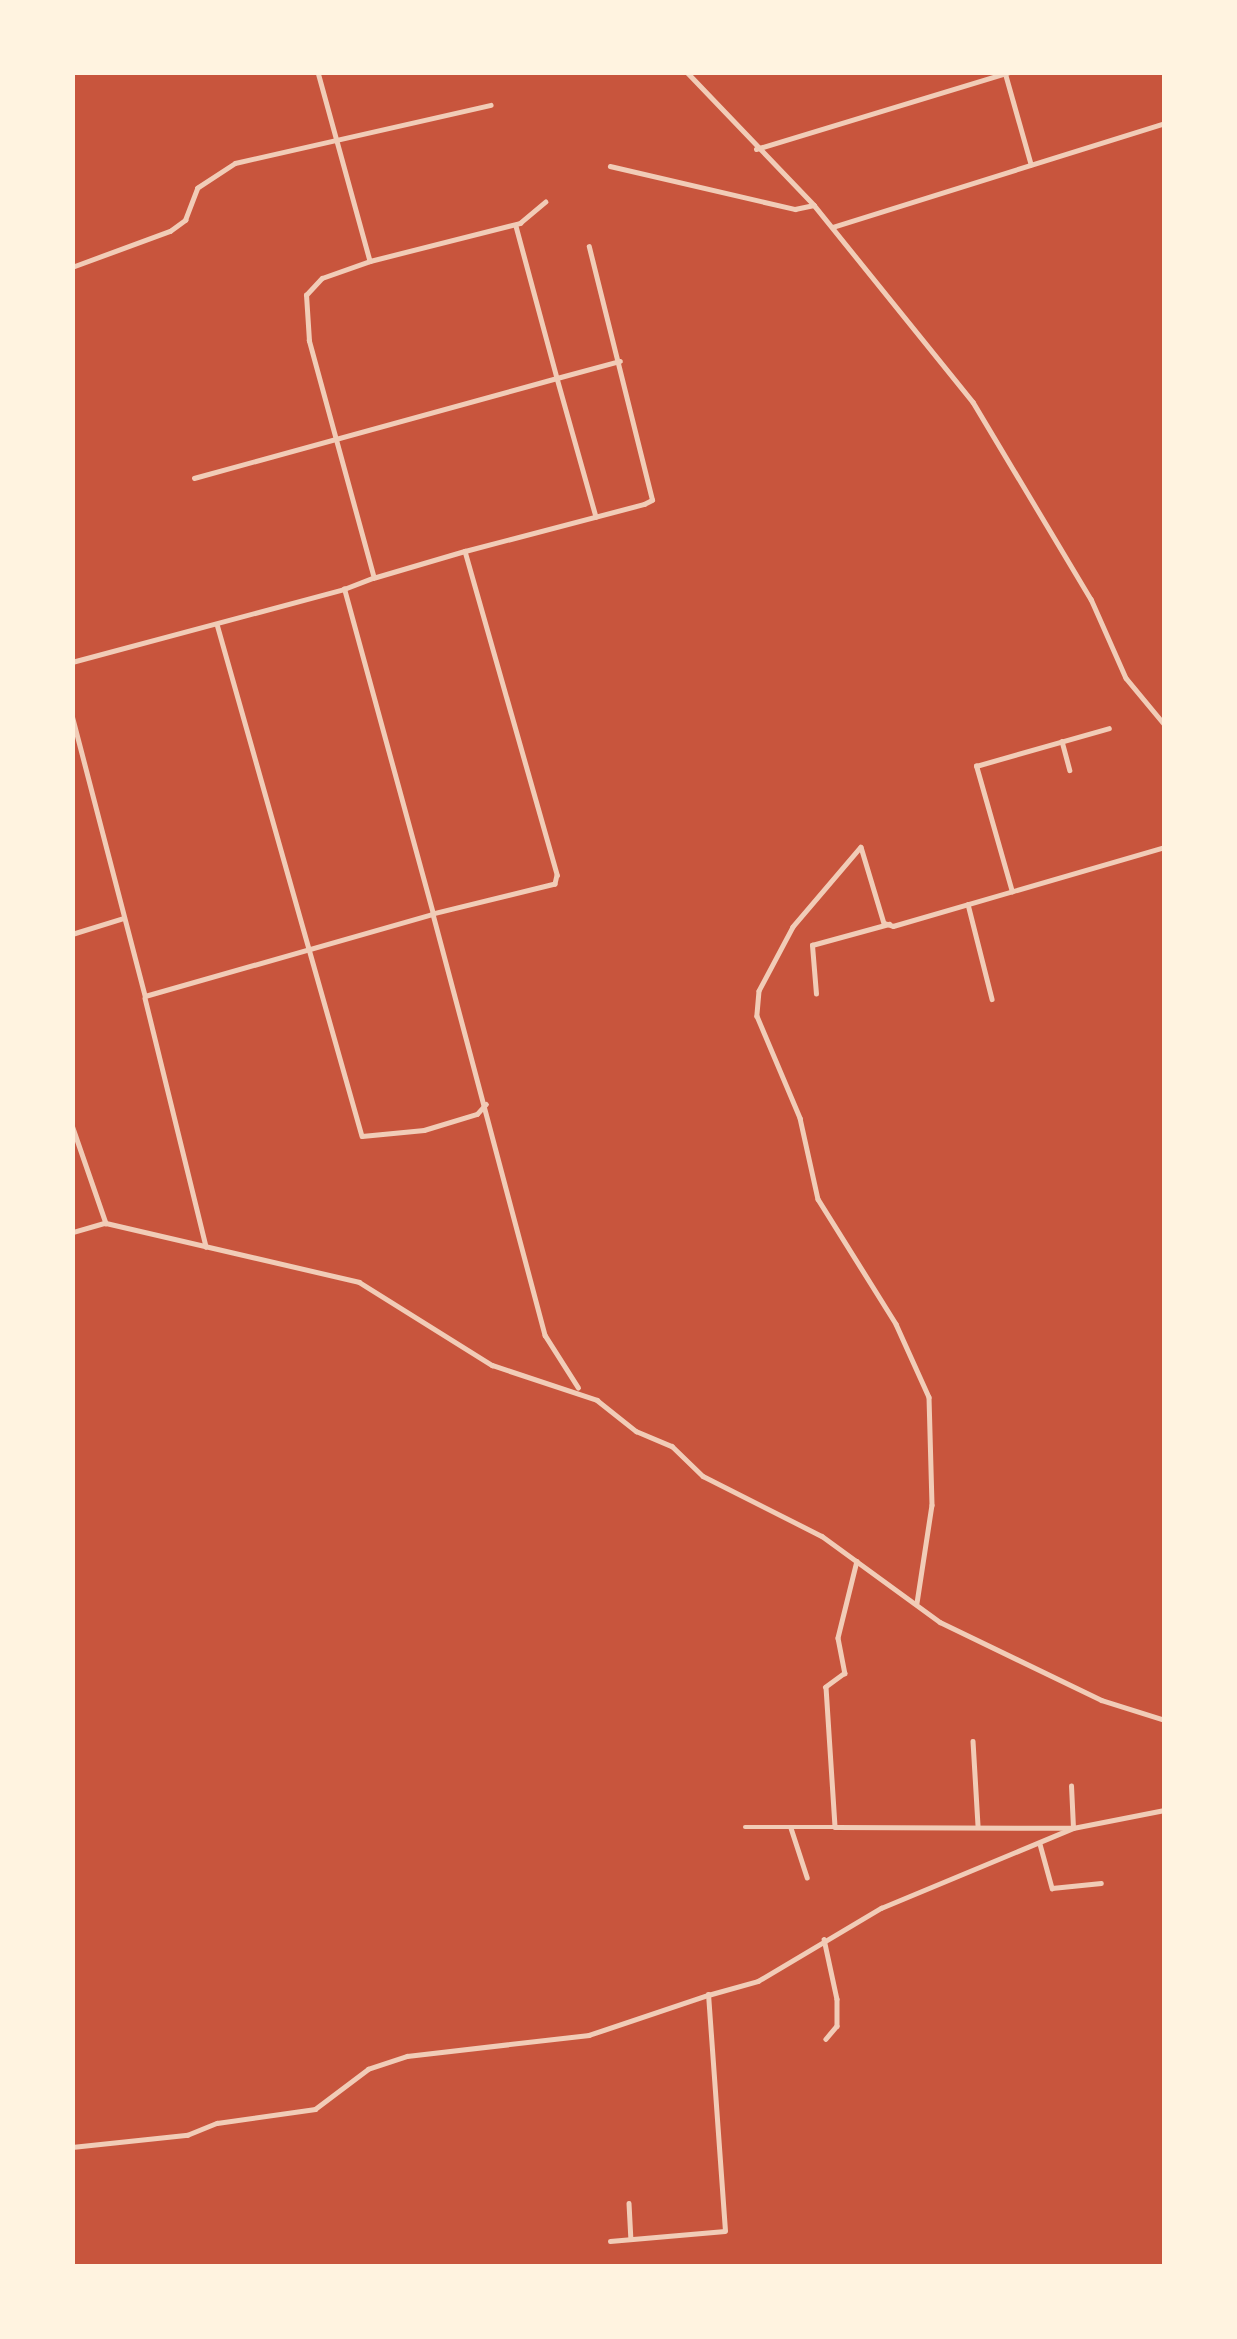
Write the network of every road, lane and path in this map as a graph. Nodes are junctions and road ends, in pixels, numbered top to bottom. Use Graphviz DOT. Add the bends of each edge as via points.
graph roads {
  1 [pos="318,72"];
  2 [pos="687,72"];
  3 [pos="1007,72"];
  4 [pos="491,105"];
  5 [pos="1165,123"];
  6 [pos="338,145"];
  7 [pos="757,149"];
  8 [pos="1031,164"];
  9 [pos="610,166"];
  10 [pos="544,202"];
  11 [pos="814,206"];
  12 [pos="515,225"];
  13 [pos="831,227"];
  14 [pos="589,247"];
  15 [pos="370,261"];
  16 [pos="72,267"];
  17 [pos="620,361"];
  18 [pos="557,378"];
  19 [pos="333,439"];
  20 [pos="194,478"];
  21 [pos="596,517"];
  22 [pos="465,551"];
  23 [pos="374,578"];
  24 [pos="344,589"];
  25 [pos="217,624"];
  26 [pos="72,662"];
  27 [pos="72,716"];
  28 [pos="1165,724"];
  29 [pos="1109,728"];
  30 [pos="1063,741"];
  31 [pos="1070,770"];
  32 [pos="1165,847"];
  33 [pos="1012,892"];
  34 [pos="968,904"];
  35 [pos="433,914"];
  36 [pos="125,917"];
  37 [pos="889,925"];
  38 [pos="72,934"];
  39 [pos="309,948"];
  40 [pos="816,994"];
  41 [pos="145,996"];
  42 [pos="992,999"];
  43 [pos="486,1104"];
  44 [pos="72,1125"];
  45 [pos="106,1223"];
  46 [pos="72,1233"];
  47 [pos="206,1247"];
  48 [pos="581,1392"];
  49 [pos="857,1561"];
  50 [pos="917,1604"];
  51 [pos="1165,1720"];
  52 [pos="973,1741"];
  53 [pos="1071,1786"];
  54 [pos="1165,1810"];
  55 [pos="978,1825"];
  56 [pos="745,1827"];
  57 [pos="835,1827"];
  58 [pos="791,1828"];
  59 [pos="1073,1828"];
  60 [pos="1040,1842"];
  61 [pos="807,1877"];
  62 [pos="1101,1883"];
  63 [pos="824,1939"];
  64 [pos="709,1995"];
  65 [pos="826,2039"];
  66 [pos="72,2147"];
  67 [pos="629,2203"];
  68 [pos="631,2239"];
  69 [pos="610,2241"];
  1 -- 6 [label="street"];
  2 -- 7 [label="street"];
  3 -- 7 [label="street"];
  3 -- 8 [label="street"];
  4 -- 6 [label="street"];
  5 -- 8 [label="street"];
  6 -- 15 [label="street"];
  6 -- 16 [label="street" via="329,139 235,164 197,188 185,220 170,231"];
  7 -- 11 [label="street"];
  8 -- 13 [label="street"];
  9 -- 11 [label="street" via="795,209"];
  10 -- 12 [label="street"];
  11 -- 13 [label="street"];
  12 -- 15 [label="street"];
  12 -- 18 [label="street"];
  13 -- 28 [label="street" via="973,402 1082,583 1126,679"];
  14 -- 17 [label="street"];
  15 -- 19 [label="street" via="314,283 303,304"];
  17 -- 18 [label="street"];
  17 -- 21 [label="street" via="656,494"];
  18 -- 19 [label="street"];
  18 -- 21 [label="street"];
  19 -- 20 [label="street"];
  19 -- 23 [label="street"];
  21 -- 22 [label="street"];
  22 -- 23 [label="street"];
  22 -- 35 [label="street" via="556,875 554,884"];
  23 -- 24 [label="street"];
  24 -- 25 [label="street"];
  24 -- 35 [label="street"];
  25 -- 26 [label="street"];
  25 -- 39 [label="street"];
  27 -- 36 [label="street"];
  29 -- 30 [label="street"];
  30 -- 31 [label="street"];
  30 -- 33 [label="street" via="976,766"];
  32 -- 33 [label="street"];
  33 -- 34 [label="street"];
  34 -- 37 [label="street"];
  34 -- 42 [label="street"];
  35 -- 39 [label="street"];
  35 -- 43 [label="street"];
  36 -- 38 [label="street"];
  36 -- 41 [label="street"];
  37 -- 40 [label="street" via="812,945"];
  37 -- 50 [label="street" via="861,847 793,927 759,992 757,1016 800,1118 818,1198 896,1324 928,1397 932,1505"];
  39 -- 41 [label="street"];
  39 -- 43 [label="street" via="362,1136 424,1130"];
  41 -- 47 [label="street"];
  43 -- 48 [label="street" via="545,1335"];
  44 -- 45 [label="street"];
  45 -- 46 [label="street"];
  45 -- 47 [label="street"];
  47 -- 48 [label="street" via="358,1282 492,1365"];
  48 -- 49 [label="street" via="672,1446 703,1476"];
  49 -- 50 [label="street"];
  49 -- 57 [label="street" via="838,1638 845,1672 826,1687"];
  50 -- 51 [label="street" via="1005,1655"];
  52 -- 55 [label="street"];
  53 -- 59 [label="street"];
  54 -- 59 [label="street"];
  55 -- 57 [label="street"];
  55 -- 59 [label="street"];
  56 -- 58 [label="street"];
  57 -- 58 [label="street"];
  58 -- 61 [label="street"];
  59 -- 60 [label="street"];
  60 -- 62 [label="street" via="1052,1888"];
  60 -- 63 [label="street"];
  63 -- 64 [label="street" via="758,1981"];
  63 -- 65 [label="street" via="837,1999 837,2026"];
  64 -- 66 [label="street" via="589,2035 407,2056 368,2069 316,2109"];
  64 -- 68 [label="street" via="725,2231"];
  67 -- 68 [label="street"];
  68 -- 69 [label="street"];
}
